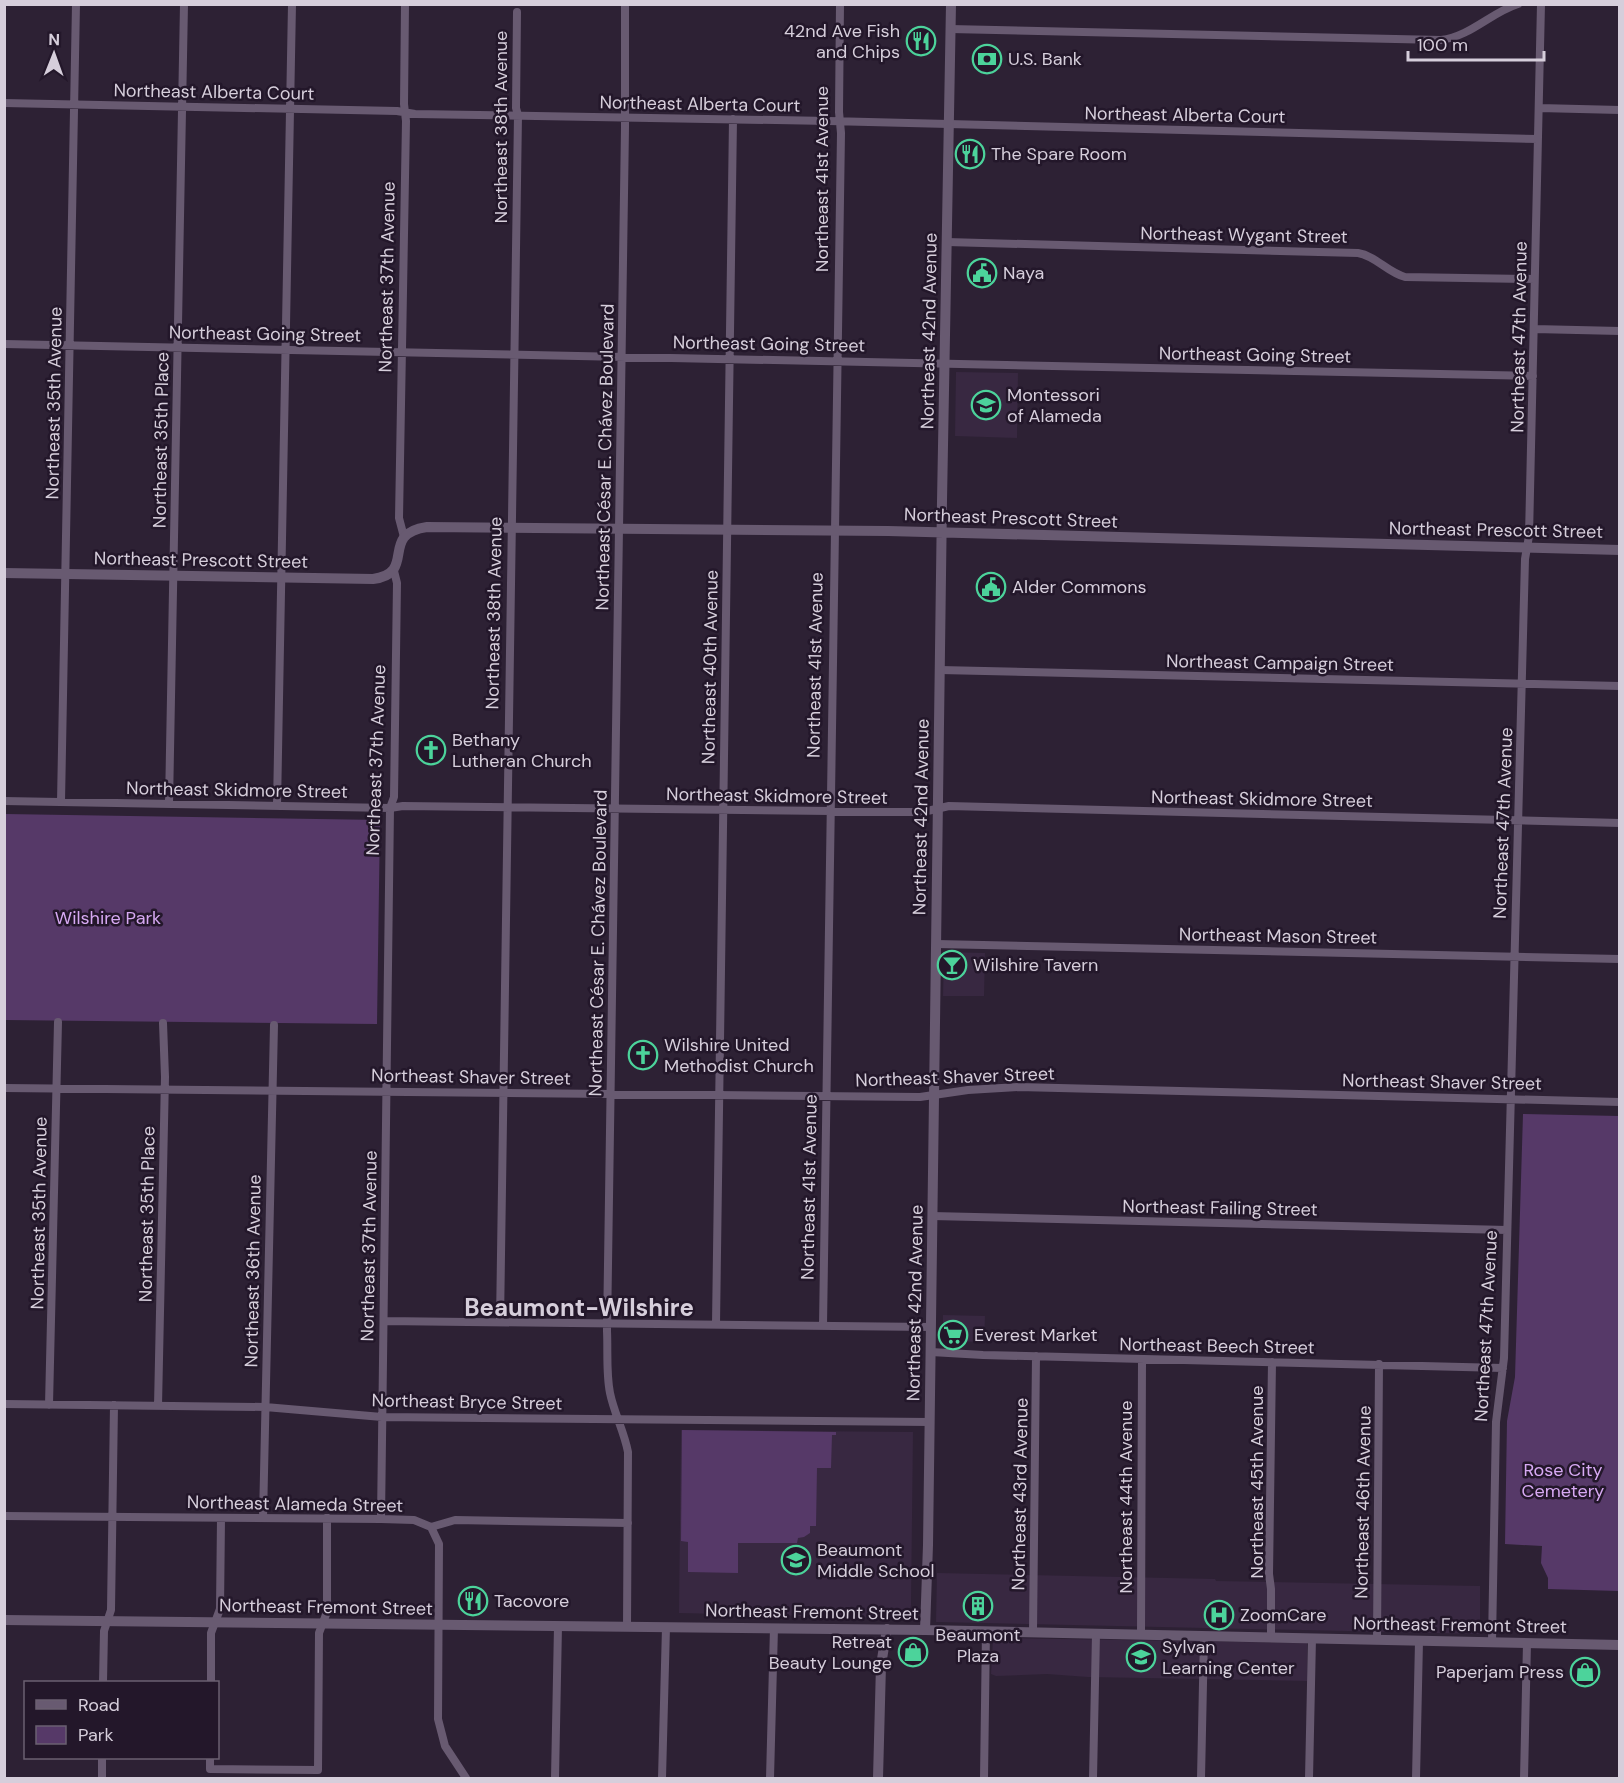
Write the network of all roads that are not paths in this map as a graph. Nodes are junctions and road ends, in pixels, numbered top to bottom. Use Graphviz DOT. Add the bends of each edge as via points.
graph roads {
  1 [pos="76,4"];
  2 [pos="184,4"];
  3 [pos="292,4"];
  4 [pos="405,4"];
  5 [pos="625,4"];
  6 [pos="840,4"];
  7 [pos="951,4"];
  8 [pos="1518,4"];
  9 [pos="1541,4"];
  10 [pos="517,12"];
  11 [pos="950,29"];
  12 [pos="4,103"];
  13 [pos="74,105"];
  14 [pos="183,106"];
  15 [pos="290,108"];
  16 [pos="1539,108"];
  17 [pos="1620,110"];
  18 [pos="405,112"];
  19 [pos="518,115"];
  20 [pos="624,117"];
  21 [pos="733,119"];
  22 [pos="840,121"];
  23 [pos="949,124"];
  24 [pos="1538,139"];
  25 [pos="947,242"];
  26 [pos="1534,279"];
  27 [pos="1534,330"];
  28 [pos="1620,331"];
  29 [pos="4,344"];
  30 [pos="70,345"];
  31 [pos="178,347"];
  32 [pos="285,349"];
  33 [pos="402,352"];
  34 [pos="514,354"];
  35 [pos="621,356"];
  36 [pos="729,358"];
  37 [pos="837,360"];
  38 [pos="944,363"];
  39 [pos="1533,376"];
  40 [pos="510,528"];
  41 [pos="618,529"];
  42 [pos="727,530"];
  43 [pos="834,531"];
  44 [pos="942,533"];
  45 [pos="404,537"];
  46 [pos="1527,548"];
  47 [pos="1620,550"];
  48 [pos="394,571"];
  49 [pos="4,573"];
  50 [pos="66,574"];
  51 [pos="173,576"];
  52 [pos="281,578"];
  53 [pos="940,670"];
  54 [pos="1522,684"];
  55 [pos="1620,686"];
  56 [pos="4,801"];
  57 [pos="61,802"];
  58 [pos="169,804"];
  59 [pos="277,806"];
  60 [pos="390,808"];
  61 [pos="507,808"];
  62 [pos="615,809"];
  63 [pos="938,809"];
  64 [pos="723,810"];
  65 [pos="830,812"];
  66 [pos="1518,820"];
  67 [pos="1620,822"];
  68 [pos="936,944"];
  69 [pos="1514,957"];
  70 [pos="1620,959"];
  71 [pos="58,1022"];
  72 [pos="163,1023"];
  73 [pos="274,1025"];
  74 [pos="4,1088"];
  75 [pos="56,1088"];
  76 [pos="164,1090"];
  77 [pos="272,1090"];
  78 [pos="387,1092"];
  79 [pos="503,1092"];
  80 [pos="610,1094"];
  81 [pos="934,1094"];
  82 [pos="719,1095"];
  83 [pos="826,1096"];
  84 [pos="1511,1099"];
  85 [pos="1620,1102"];
  86 [pos="933,1216"];
  87 [pos="1507,1230"];
  88 [pos="384,1321"];
  89 [pos="500,1322"];
  90 [pos="608,1323"];
  91 [pos="716,1324"];
  92 [pos="823,1326"];
  93 [pos="931,1327"];
  94 [pos="931,1352"];
  95 [pos="1036,1356"];
  96 [pos="1142,1359"];
  97 [pos="1272,1362"];
  98 [pos="1379,1364"];
  99 [pos="1503,1368"];
  100 [pos="4,1404"];
  101 [pos="50,1405"];
  102 [pos="114,1405"];
  103 [pos="158,1406"];
  104 [pos="265,1407"];
  105 [pos="382,1417"];
  106 [pos="619,1419"];
  107 [pos="930,1422"];
  108 [pos="4,1516"];
  109 [pos="113,1517"];
  110 [pos="221,1518"];
  111 [pos="263,1518"];
  112 [pos="327,1518"];
  113 [pos="381,1519"];
  114 [pos="628,1523"];
  115 [pos="431,1527"];
  116 [pos="4,1620"];
  117 [pos="107,1621"];
  118 [pos="215,1622"];
  119 [pos="323,1623"];
  120 [pos="438,1624"];
  121 [pos="558,1626"];
  122 [pos="627,1627"];
  123 [pos="666,1627"];
  124 [pos="774,1628"];
  125 [pos="888,1629"];
  126 [pos="925,1630"];
  127 [pos="986,1631"];
  128 [pos="1033,1632"];
  129 [pos="1096,1634"];
  130 [pos="1141,1635"];
  131 [pos="1204,1636"];
  132 [pos="1271,1637"];
  133 [pos="1312,1638"];
  134 [pos="1377,1640"];
  135 [pos="1419,1641"];
  136 [pos="1492,1642"];
  137 [pos="1527,1643"];
  138 [pos="1620,1645"];
  139 [pos="103,1681"];
  140 [pos="211,1681"];
  141 [pos="102,1759"];
  142 [pos="210,1759"];
  143 [pos="264,1769"];
  144 [pos="102,1779"];
  145 [pos="264,1779"];
  146 [pos="466,1779"];
  147 [pos="555,1779"];
  148 [pos="663,1779"];
  149 [pos="770,1779"];
  150 [pos="878,1779"];
  151 [pos="984,1779"];
  152 [pos="1093,1779"];
  153 [pos="1201,1779"];
  154 [pos="1309,1779"];
  155 [pos="1416,1779"];
  156 [pos="1524,1779"];
  1 -- 13 [label="street, Northeast 35th Avenue"];
  2 -- 14 [label="street, Northeast 35th Place"];
  3 -- 15 [label="street"];
  4 -- 18 [label="street, Northeast 37th Avenue"];
  5 -- 20 [label="street, Northeast César E. Chávez Boulevard"];
  6 -- 22 [label="street, Northeast 41st Avenue"];
  7 -- 11 [label="street, Northeast 42nd Avenue"];
  8 -- 11 [label="street" via="1469,32 1441,40"];
  9 -- 16 [label="street, Northeast 47th Avenue"];
  10 -- 19 [label="street, Northeast 38th Avenue"];
  11 -- 23 [label="street, Northeast 42nd Avenue"];
  12 -- 13 [label="street, Northeast Alberta Court"];
  13 -- 14 [label="street, Northeast Alberta Court"];
  13 -- 30 [label="street, Northeast 35th Avenue"];
  14 -- 15 [label="street, Northeast Alberta Court"];
  14 -- 31 [label="street, Northeast 35th Place"];
  15 -- 18 [label="street, Northeast Alberta Court"];
  15 -- 32 [label="street"];
  16 -- 17 [label="street"];
  16 -- 24 [label="street, Northeast 47th Avenue"];
  18 -- 19 [label="street, Northeast Alberta Court"];
  18 -- 33 [label="street, Northeast 37th Avenue"];
  19 -- 20 [label="street, Northeast Alberta Court"];
  19 -- 34 [label="street, Northeast 38th Avenue"];
  20 -- 21 [label="street, Northeast Alberta Court"];
  20 -- 35 [label="street, Northeast César E. Chávez Boulevard"];
  21 -- 22 [label="street, Northeast Alberta Court"];
  21 -- 36 [label="street, Northeast 40th Avenue"];
  22 -- 23 [label="street, Northeast Alberta Court"];
  22 -- 37 [label="street, Northeast 41st Avenue"];
  23 -- 24 [label="street, Northeast Alberta Court"];
  23 -- 25 [label="street, Northeast 42nd Avenue"];
  24 -- 26 [label="street, Northeast 47th Avenue"];
  25 -- 26 [label="street, Northeast Wygant Street" via="1358,253 1405,277"];
  25 -- 38 [label="street, Northeast 42nd Avenue"];
  26 -- 27 [label="street, Northeast 47th Avenue"];
  27 -- 28 [label="street"];
  27 -- 39 [label="street, Northeast 47th Avenue"];
  29 -- 30 [label="street, Northeast Going Street"];
  30 -- 31 [label="street, Northeast Going Street"];
  30 -- 50 [label="street, Northeast 35th Avenue"];
  31 -- 32 [label="street, Northeast Going Street"];
  31 -- 51 [label="street, Northeast 35th Place"];
  32 -- 33 [label="street, Northeast Going Street"];
  32 -- 52 [label="street"];
  33 -- 34 [label="street, Northeast Going Street"];
  33 -- 45 [label="street, Northeast 37th Avenue" via="399,518"];
  34 -- 35 [label="street, Northeast Going Street"];
  34 -- 40 [label="street, Northeast 38th Avenue"];
  35 -- 36 [label="street, Northeast Going Street"];
  35 -- 41 [label="street, Northeast César E. Chávez Boulevard"];
  36 -- 37 [label="street, Northeast Going Street"];
  36 -- 42 [label="street, Northeast 40th Avenue"];
  37 -- 38 [label="street, Northeast Going Street"];
  37 -- 43 [label="street, Northeast 41st Avenue"];
  38 -- 39 [label="street, Northeast Going Street"];
  38 -- 44 [label="street, Northeast 42nd Avenue"];
  39 -- 46 [label="street, Northeast 47th Avenue"];
  40 -- 41 [label="street, Northeast Prescott Street"];
  40 -- 45 [label="street, Northeast Prescott Street" via="427,527 412,530"];
  40 -- 61 [label="street, Northeast 38th Avenue"];
  41 -- 42 [label="street, Northeast Prescott Street"];
  41 -- 62 [label="street, Northeast César E. Chávez Boulevard"];
  42 -- 43 [label="street, Northeast Prescott Street"];
  42 -- 64 [label="street, Northeast 40th Avenue"];
  43 -- 44 [label="street, Northeast Prescott Street"];
  43 -- 65 [label="street, Northeast 41st Avenue"];
  44 -- 46 [label="street, Northeast Prescott Street"];
  44 -- 53 [label="street, Northeast 42nd Avenue"];
  45 -- 48 [label="street, Northeast 37th Avenue"];
  46 -- 47 [label="street, Northeast Prescott Street"];
  46 -- 54 [label="street, Northeast 47th Avenue"];
  48 -- 52 [label="street, Northeast Prescott Street" via="372,579"];
  48 -- 60 [label="street, Northeast 37th Avenue" via="394,797"];
  49 -- 50 [label="street, Northeast Prescott Street"];
  50 -- 51 [label="street, Northeast Prescott Street"];
  50 -- 57 [label="street, Northeast 35th Avenue"];
  51 -- 52 [label="street, Northeast Prescott Street"];
  51 -- 58 [label="street, Northeast 35th Place"];
  52 -- 59 [label="street"];
  53 -- 54 [label="street, Northeast Campaign Street"];
  53 -- 63 [label="street, Northeast 42nd Avenue"];
  54 -- 55 [label="street, Northeast Campaign Street"];
  54 -- 66 [label="street, Northeast 47th Avenue"];
  56 -- 57 [label="street, Northeast Skidmore Street"];
  57 -- 58 [label="street, Northeast Skidmore Street"];
  58 -- 59 [label="street, Northeast Skidmore Street"];
  59 -- 60 [label="street, Northeast Skidmore Street"];
  60 -- 61 [label="street, Northeast Skidmore Street"];
  60 -- 78 [label="street, Northeast 37th Avenue"];
  61 -- 62 [label="street, Northeast Skidmore Street"];
  61 -- 79 [label="street, Northeast 38th Avenue"];
  62 -- 64 [label="street, Northeast Skidmore Street"];
  62 -- 80 [label="street, Northeast César E. Chávez Boulevard"];
  63 -- 65 [label="street, Northeast Skidmore Street"];
  63 -- 66 [label="street, Northeast Skidmore Street" via="959,806"];
  63 -- 68 [label="street, Northeast 42nd Avenue"];
  64 -- 65 [label="street, Northeast Skidmore Street"];
  64 -- 82 [label="street, Northeast 40th Avenue"];
  65 -- 83 [label="street, Northeast 41st Avenue"];
  66 -- 67 [label="street, Northeast Skidmore Street"];
  66 -- 69 [label="street, Northeast 47th Avenue"];
  68 -- 69 [label="street, Northeast Mason Street"];
  68 -- 81 [label="street, Northeast 42nd Avenue"];
  69 -- 70 [label="street, Northeast Mason Street"];
  69 -- 84 [label="street, Northeast 47th Avenue"];
  71 -- 75 [label="street, Northeast 35th Avenue"];
  72 -- 76 [label="street, Northeast 35th Place"];
  73 -- 77 [label="street, Northeast 36th Avenue"];
  74 -- 75 [label="street, Northeast Shaver Street"];
  75 -- 76 [label="street, Northeast Shaver Street"];
  75 -- 101 [label="street, Northeast 35th Avenue"];
  76 -- 77 [label="street, Northeast Shaver Street"];
  76 -- 103 [label="street, Northeast 35th Place"];
  77 -- 78 [label="street, Northeast Shaver Street"];
  77 -- 104 [label="street, Northeast 36th Avenue"];
  78 -- 79 [label="street, Northeast Shaver Street"];
  78 -- 88 [label="street, Northeast 37th Avenue"];
  79 -- 80 [label="street, Northeast Shaver Street"];
  79 -- 89 [label="street, Northeast 38th Avenue"];
  80 -- 82 [label="street, Northeast Shaver Street"];
  80 -- 90 [label="street, Northeast César E. Chávez Boulevard"];
  81 -- 83 [label="street, Northeast Shaver Street"];
  81 -- 84 [label="street, Northeast Shaver Street" via="1018,1087"];
  81 -- 86 [label="street, Northeast 42nd Avenue"];
  82 -- 83 [label="street, Northeast Shaver Street"];
  82 -- 91 [label="street, Northeast 40th Avenue"];
  83 -- 92 [label="street, Northeast 41st Avenue"];
  84 -- 85 [label="street, Northeast Shaver Street"];
  84 -- 87 [label="street, Northeast 47th Avenue"];
  86 -- 87 [label="street, Northeast Failing Street"];
  86 -- 93 [label="street, Northeast 42nd Avenue"];
  87 -- 99 [label="street, Northeast 47th Avenue"];
  88 -- 89 [label="street"];
  88 -- 105 [label="street, Northeast 37th Avenue"];
  89 -- 90 [label="street"];
  90 -- 91 [label="street"];
  90 -- 106 [label="street, Northeast César E. Chávez Boulevard" via="608,1383"];
  91 -- 92 [label="street"];
  92 -- 93 [label="street"];
  93 -- 94 [label="street, Northeast 42nd Avenue"];
  94 -- 95 [label="street, Northeast Beech Street"];
  94 -- 107 [label="street, Northeast 42nd Avenue"];
  95 -- 96 [label="street, Northeast Beech Street"];
  95 -- 128 [label="street, Northeast 43rd Avenue"];
  96 -- 97 [label="street, Northeast Beech Street"];
  96 -- 130 [label="street, Northeast 44th Avenue"];
  97 -- 98 [label="street, Northeast Beech Street"];
  97 -- 132 [label="street, Northeast 45th Avenue"];
  98 -- 99 [label="street, Northeast Beech Street"];
  98 -- 134 [label="street, Northeast 46th Avenue"];
  99 -- 136 [label="street, Northeast 47th Avenue" via="1496,1422"];
  100 -- 101 [label="street, Northeast Bryce Street"];
  101 -- 102 [label="street, Northeast Bryce Street"];
  102 -- 103 [label="street, Northeast Bryce Street"];
  102 -- 109 [label="street"];
  103 -- 104 [label="street, Northeast Bryce Street"];
  104 -- 105 [label="street, Northeast Bryce Street"];
  104 -- 111 [label="street, Northeast 36th Avenue"];
  105 -- 106 [label="street, Northeast Bryce Street"];
  105 -- 113 [label="street, Northeast 37th Avenue"];
  106 -- 107 [label="street, Northeast Bryce Street"];
  106 -- 114 [label="street, Northeast César E. Chávez Boulevard" via="628,1452"];
  107 -- 126 [label="street, Northeast 42nd Avenue"];
  108 -- 109 [label="street, Northeast Alameda Street"];
  109 -- 110 [label="street, Northeast Alameda Street"];
  109 -- 117 [label="street" via="111,1610"];
  110 -- 111 [label="street, Northeast Alameda Street"];
  110 -- 118 [label="street" via="220,1609"];
  111 -- 112 [label="street, Northeast Alameda Street"];
  112 -- 113 [label="street, Northeast Alameda Street"];
  112 -- 119 [label="street" via="327,1612"];
  113 -- 115 [label="street, Northeast Alameda Street" via="414,1520"];
  114 -- 115 [label="street" via="455,1520"];
  114 -- 122 [label="street, Northeast César E. Chávez Boulevard"];
  115 -- 120 [label="street" via="439,1544"];
  116 -- 117 [label="street, Northeast Fremont Street"];
  117 -- 118 [label="street, Northeast Fremont Street"];
  117 -- 139 [label="street"];
  118 -- 119 [label="street, Northeast Fremont Street"];
  118 -- 140 [label="street"];
  119 -- 120 [label="street, Northeast Fremont Street"];
  119 -- 143 [label="street" via="319,1633 318,1770"];
  120 -- 121 [label="street, Northeast Fremont Street"];
  120 -- 146 [label="street" via="440,1728 448,1751"];
  121 -- 122 [label="street, Northeast Fremont Street"];
  121 -- 147 [label="street"];
  122 -- 123 [label="street, Northeast Fremont Street"];
  123 -- 124 [label="street, Northeast Fremont Street"];
  123 -- 148 [label="street"];
  124 -- 125 [label="street, Northeast Fremont Street"];
  124 -- 149 [label="street"];
  125 -- 126 [label="street, Northeast Fremont Street"];
  125 -- 150 [label="street" via="881,1665"];
  126 -- 127 [label="street, Northeast Fremont Street"];
  127 -- 128 [label="street, Northeast Fremont Street"];
  127 -- 151 [label="street"];
  128 -- 129 [label="street, Northeast Fremont Street"];
  129 -- 130 [label="street, Northeast Fremont Street"];
  129 -- 152 [label="street"];
  130 -- 131 [label="street, Northeast Fremont Street"];
  131 -- 132 [label="street, Northeast Fremont Street"];
  131 -- 153 [label="street"];
  132 -- 133 [label="street, Northeast Fremont Street"];
  133 -- 134 [label="street, Northeast Fremont Street"];
  133 -- 154 [label="street"];
  134 -- 135 [label="street, Northeast Fremont Street"];
  135 -- 136 [label="street, Northeast Fremont Street"];
  135 -- 155 [label="street"];
  136 -- 137 [label="street, Northeast Fremont Street"];
  137 -- 138 [label="street, Northeast Fremont Street"];
  137 -- 156 [label="street"];
  141 -- 144 [label="street"];
  142 -- 143 [label="street" via="210,1769"];
  143 -- 145 [label="street"];
}
